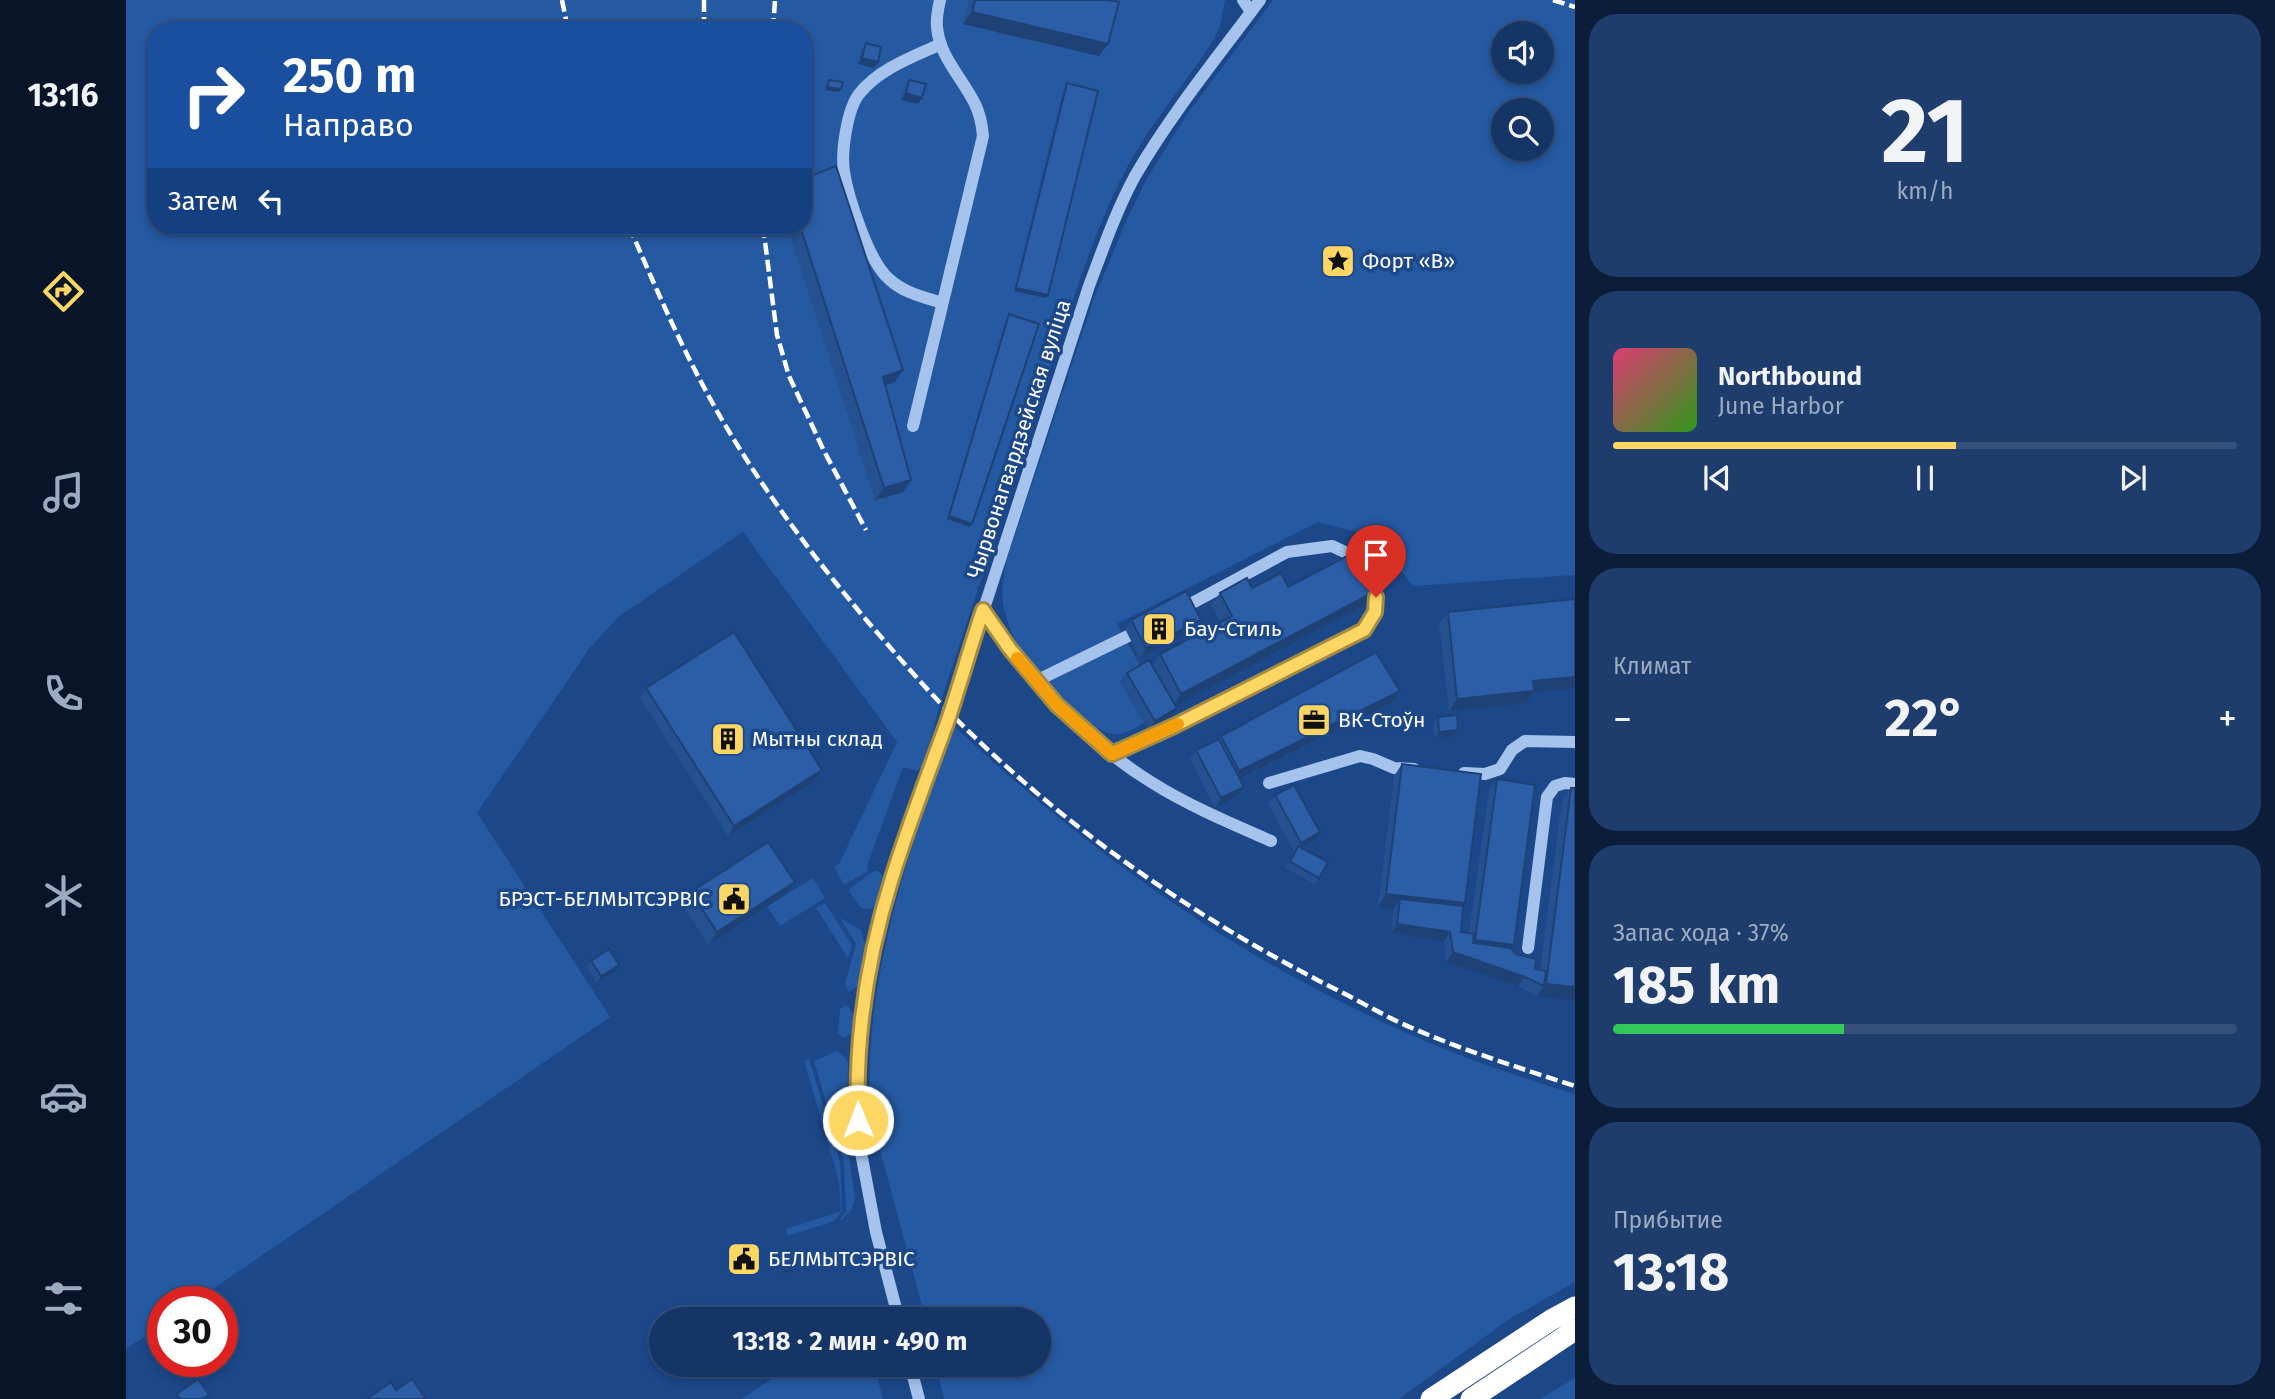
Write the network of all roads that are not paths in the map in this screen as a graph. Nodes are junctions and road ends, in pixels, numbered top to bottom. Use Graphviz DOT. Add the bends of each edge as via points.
graph roads {
  1 [pos="940,0"];
  2 [pos="1242,0"];
  3 [pos="1259,0"];
  4 [pos="1251,12"];
  5 [pos="941,44"];
  6 [pos="942,303"];
  7 [pos="913,426"];
  8 [pos="1184,608"];
  9 [pos="983,610"];
  10 [pos="1128,636"];
  11 [pos="1036,681"];
  12 [pos="1575,742"];
  13 [pos="1112,754"];
  14 [pos="1269,783"];
  15 [pos="1575,784"];
  16 [pos="1271,841"];
  17 [pos="1528,948"];
  18 [pos="896,1307"];
  19 [pos="1575,1307"];
  20 [pos="1575,1330"];
  21 [pos="913,1377"];
  22 [pos="919,1399"];
  23 [pos="1431,1399"];
  24 [pos="1471,1399"];
  1 -- 5 [label="street" via="936,25"];
  2 -- 4 [label="street"];
  3 -- 4 [label="street, Чырвонагвардзейская вуліца"];
  4 -- 9 [label="street, Чырвонагвардзейская вуліца" via="1156,141 1111,228"];
  5 -- 6 [label="street" via="976,105 983,136"];
  5 -- 6 [label="street" via="883,73 858,96 843,154 847,185 877,265 901,289"];
  6 -- 7 [label="street"];
  8 -- 13 [label="street" via="1287,552 1332,546 1349,554 1376,597 1375,612 1364,630"];
  9 -- 11 [label="street"];
  9 -- 18 [label="street, Чырвонагвардзейская вуліца" via="891,880 871,963 859,1050 859,1142"];
  10 -- 11 [label="street"];
  11 -- 13 [label="street"];
  12 -- 14 [label="street" via="1525,741 1512,750 1500,769 1485,774 1394,768 1360,756"];
  13 -- 16 [label="street" via="1207,813"];
  15 -- 17 [label="street" via="1555,786 1547,797"];
  19 -- 23 [label="highway"];
  20 -- 24 [label="highway"];
  21 -- 22 [label="street"];
}
